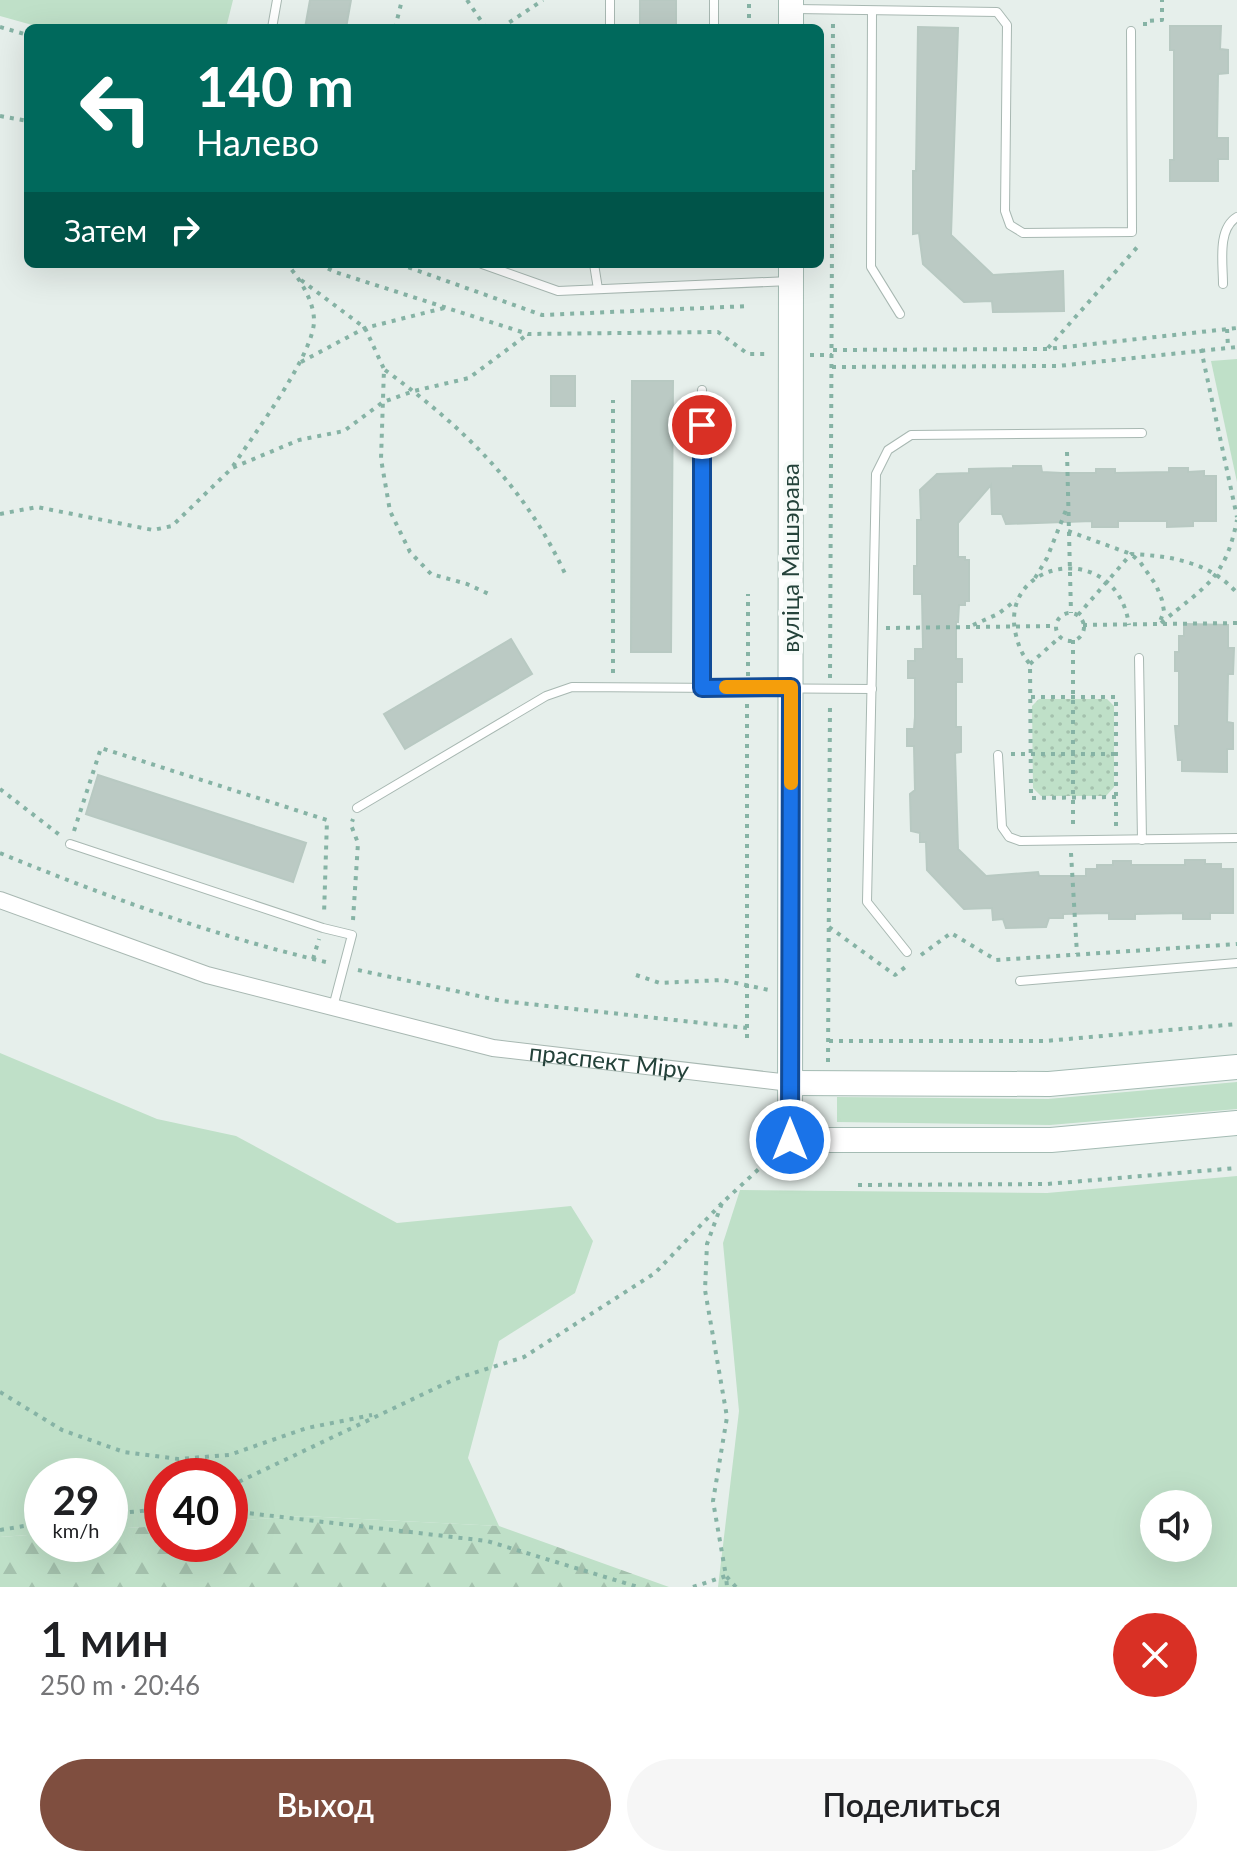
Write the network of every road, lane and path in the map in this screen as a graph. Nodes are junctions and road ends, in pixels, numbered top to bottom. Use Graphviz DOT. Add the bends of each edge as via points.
graph roads {
  1 [pos="277,0"];
  2 [pos="402,0"];
  3 [pos="467,0"];
  4 [pos="543,0"];
  5 [pos="610,0"];
  6 [pos="714,0"];
  7 [pos="749,0"];
  8 [pos="955,0"];
  9 [pos="833,10"];
  10 [pos="872,11"];
  11 [pos="791,12"];
  12 [pos="953,12"];
  13 [pos="273,24"];
  14 [pos="396,24"];
  15 [pos="483,24"];
  16 [pos="507,24"];
  17 [pos="610,24"];
  18 [pos="714,24"];
  19 [pos="749,24"];
  20 [pos="0,27"];
  21 [pos="1131,31"];
  22 [pos="24,34"];
  23 [pos="0,116"];
  24 [pos="24,120"];
  25 [pos="1237,217"];
  26 [pos="290,268"];
  27 [pos="327,268"];
  28 [pos="493,268"];
  29 [pos="595,268"];
  30 [pos="791,272"];
  31 [pos="301,280"];
  32 [pos="1223,284"];
  33 [pos="598,289"];
  34 [pos="446,307"];
  35 [pos="900,314"];
  36 [pos="365,328"];
  37 [pos="1237,328"];
  38 [pos="1227,329"];
  39 [pos="528,334"];
  40 [pos="1228,347"];
  41 [pos="1237,347"];
  42 [pos="1201,349"];
  43 [pos="832,350"];
  44 [pos="748,354"];
  45 [pos="301,362"];
  46 [pos="832,367"];
  47 [pos="384,369"];
  48 [pos="702,390"];
  49 [pos="414,391"];
  50 [pos="613,400"];
  51 [pos="383,402"];
  52 [pos="1142,433"];
  53 [pos="1067,452"];
  54 [pos="232,468"];
  55 [pos="1068,504"];
  56 [pos="0,514"];
  57 [pos="1237,518"];
  58 [pos="1068,531"];
  59 [pos="1131,554"];
  60 [pos="1070,568"];
  61 [pos="1218,574"];
  62 [pos="567,578"];
  63 [pos="1035,579"];
  64 [pos="1107,581"];
  65 [pos="1237,593"];
  66 [pos="748,594"];
  67 [pos="491,595"];
  68 [pos="1018,598"];
  69 [pos="1071,613"];
  70 [pos="1078,615"];
  71 [pos="1237,623"];
  72 [pos="1159,624"];
  73 [pos="1083,625"];
  74 [pos="1129,625"];
  75 [pos="1056,626"];
  76 [pos="968,627"];
  77 [pos="1015,627"];
  78 [pos="873,628"];
  79 [pos="1060,637"];
  80 [pos="1073,640"];
  81 [pos="1139,658"];
  82 [pos="1030,664"];
  83 [pos="613,687"];
  84 [pos="747,687"];
  85 [pos="791,687"];
  86 [pos="830,687"];
  87 [pos="702,688"];
  88 [pos="872,689"];
  89 [pos="1031,697"];
  90 [pos="1073,697"];
  91 [pos="1031,754"];
  92 [pos="1073,754"];
  93 [pos="1116,754"];
  94 [pos="998,755"];
  95 [pos="0,789"];
  96 [pos="1073,797"];
  97 [pos="1116,797"];
  98 [pos="357,808"];
  99 [pos="1116,829"];
  100 [pos="1237,838"];
  101 [pos="1142,840"];
  102 [pos="1072,841"];
  103 [pos="70,844"];
  104 [pos="0,853"];
  105 [pos="0,900"];
  106 [pos="829,927"];
  107 [pos="323,928"];
  108 [pos="352,935"];
  109 [pos="1237,944"];
  110 [pos="907,952"];
  111 [pos="1077,954"];
  112 [pos="313,959"];
  113 [pos="1237,963"];
  114 [pos="344,966"];
  115 [pos="636,975"];
  116 [pos="1020,981"];
  117 [pos="747,985"];
  118 [pos="791,995"];
  119 [pos="332,1008"];
  120 [pos="1237,1024"];
  121 [pos="747,1028"];
  122 [pos="747,1038"];
  123 [pos="1237,1067"];
  124 [pos="790,1083"];
  125 [pos="1237,1123"];
  126 [pos="790,1140"];
  127 [pos="1237,1168"];
  128 [pos="858,1185"];
  129 [pos="722,1203"];
  130 [pos="0,1392"];
  131 [pos="379,1414"];
  132 [pos="248,1478"];
  133 [pos="248,1513"];
  134 [pos="24,1526"];
  135 [pos="0,1530"];
  136 [pos="726,1576"];
  137 [pos="638,1587"];
  138 [pos="693,1587"];
  139 [pos="727,1587"];
  140 [pos="736,1587"];
  1 -- 13 [label="lane"];
  2 -- 14 [label="path"];
  3 -- 15 [label="path"];
  4 -- 16 [label="path"];
  5 -- 17 [label="lane"];
  6 -- 18 [label="lane"];
  7 -- 19 [label="path"];
  8 -- 12 [label="lane"];
  9 -- 10 [label="lane"];
  9 -- 11 [label="lane"];
  9 -- 43 [label="path"];
  10 -- 12 [label="lane"];
  10 -- 35 [label="lane" via="871,267"];
  12 -- 21 [label="lane" via="997,12 1007,25 1005,211 1010,225 1023,233 1132,232"];
  20 -- 22 [label="path"];
  23 -- 24 [label="path"];
  25 -- 32 [label="lane" via="1224,236"];
  26 -- 31 [label="path"];
  27 -- 34 [label="path"];
  28 -- 33 [label="lane" via="558,291"];
  29 -- 33 [label="lane"];
  30 -- 33 [label="lane"];
  30 -- 85 [label="street, вуліца Машэрава"];
  31 -- 36 [label="path"];
  31 -- 45 [label="path" via="314,320"];
  34 -- 36 [label="path"];
  34 -- 39 [label="path"];
  36 -- 45 [label="path"];
  36 -- 47 [label="path"];
  37 -- 38 [label="path"];
  38 -- 40 [label="path"];
  38 -- 43 [label="path" via="1047,349"];
  39 -- 44 [label="path" via="718,332"];
  39 -- 49 [label="path" via="469,378"];
  40 -- 41 [label="path"];
  40 -- 42 [label="path"];
  42 -- 46 [label="path" via="1058,366"];
  42 -- 57 [label="path"];
  43 -- 46 [label="path"];
  45 -- 54 [label="path"];
  46 -- 86 [label="path"];
  47 -- 49 [label="path"];
  47 -- 51 [label="path"];
  48 -- 87 [label="lane"];
  49 -- 51 [label="path"];
  49 -- 62 [label="path" via="498,467 550,540"];
  50 -- 83 [label="path"];
  51 -- 54 [label="path" via="344,431 299,440"];
  51 -- 67 [label="path" via="381,459 390,511 410,552 431,574"];
  52 -- 78 [label="lane" via="911,435 888,450 876,474"];
  53 -- 55 [label="path"];
  54 -- 56 [label="path" via="172,526 153,530 37,507"];
  55 -- 58 [label="path"];
  55 -- 63 [label="path"];
  57 -- 61 [label="path"];
  58 -- 59 [label="path"];
  58 -- 60 [label="path"];
  59 -- 61 [label="path" via="1171,558"];
  59 -- 64 [label="path"];
  59 -- 72 [label="path" via="1162,600"];
  60 -- 63 [label="path"];
  60 -- 64 [label="path"];
  60 -- 69 [label="path"];
  61 -- 65 [label="path"];
  61 -- 72 [label="path"];
  63 -- 68 [label="path"];
  64 -- 70 [label="path"];
  64 -- 74 [label="path" via="1122,599"];
  66 -- 84 [label="path"];
  68 -- 76 [label="path"];
  68 -- 77 [label="path"];
  69 -- 70 [label="path"];
  69 -- 75 [label="path" via="1059,618"];
  70 -- 73 [label="path"];
  71 -- 72 [label="path"];
  72 -- 74 [label="path"];
  73 -- 74 [label="path"];
  73 -- 80 [label="path"];
  75 -- 77 [label="path"];
  75 -- 79 [label="path"];
  76 -- 77 [label="path"];
  76 -- 78 [label="path"];
  77 -- 82 [label="path" via="1020,651"];
  78 -- 88 [label="lane"];
  79 -- 80 [label="path"];
  79 -- 82 [label="path"];
  80 -- 90 [label="path"];
  81 -- 101 [label="lane"];
  82 -- 89 [label="path"];
  83 -- 87 [label="lane"];
  83 -- 98 [label="lane" via="572,687 546,696"];
  84 -- 85 [label="lane"];
  84 -- 87 [label="lane"];
  84 -- 117 [label="path"];
  85 -- 86 [label="lane"];
  85 -- 118 [label="street, вуліца Машэрава"];
  86 -- 88 [label="lane"];
  86 -- 106 [label="path"];
  88 -- 110 [label="lane" via="867,902"];
  89 -- 90 [label="path"];
  89 -- 91 [label="path"];
  90 -- 92 [label="path"];
  90 -- 93 [label="path" via="1116,697"];
  91 -- 92 [label="path"];
  91 -- 94 [label="path"];
  91 -- 96 [label="path" via="1031,798"];
  92 -- 93 [label="path"];
  92 -- 96 [label="path"];
  93 -- 97 [label="path"];
  94 -- 102 [label="lane" via="1000,814 1009,837"];
  95 -- 103 [label="path"];
  96 -- 97 [label="path"];
  96 -- 102 [label="path"];
  97 -- 99 [label="path"];
  98 -- 108 [label="path" via="351,825 358,843"];
  100 -- 101 [label="lane"];
  101 -- 102 [label="lane"];
  102 -- 111 [label="path"];
  103 -- 107 [label="lane"];
  103 -- 107 [label="path" via="101,748 327,820"];
  104 -- 112 [label="path" via="115,898"];
  105 -- 119 [label="street, праспект Міру" via="207,975"];
  106 -- 111 [label="path" via="895,975 951,933 996,960"];
  106 -- 120 [label="path" via="829,1041 1045,1041"];
  107 -- 108 [label="lane"];
  107 -- 112 [label="path"];
  108 -- 114 [label="lane"];
  109 -- 111 [label="path"];
  112 -- 114 [label="path"];
  113 -- 116 [label="lane"];
  114 -- 119 [label="lane"];
  114 -- 121 [label="path" via="502,1001"];
  115 -- 117 [label="path" via="660,983 722,980"];
  117 -- 118 [label="path"];
  117 -- 121 [label="path"];
  118 -- 124 [label="street, вуліца Машэрава"];
  119 -- 124 [label="street, праспект Міру" via="493,1048"];
  121 -- 122 [label="path"];
  123 -- 124 [label="street, праспект Міру" via="1049,1084"];
  124 -- 126 [label="street, вуліца Машэрава"];
  125 -- 126 [label="street" via="1051,1140"];
  126 -- 129 [label="path"];
  127 -- 128 [label="path" via="1047,1184"];
  129 -- 131 [label="path" via="655,1273 524,1357 455,1379"];
  129 -- 136 [label="path" via="707,1244 705,1290 727,1417 713,1501"];
  130 -- 131 [label="path" via="62,1430 124,1452 178,1459 229,1455 307,1428"];
  131 -- 132 [label="path"];
  133 -- 137 [label="path" via="487,1541"];
  134 -- 135 [label="path"];
  136 -- 138 [label="path"];
  136 -- 139 [label="path"];
  136 -- 140 [label="path"];
}
